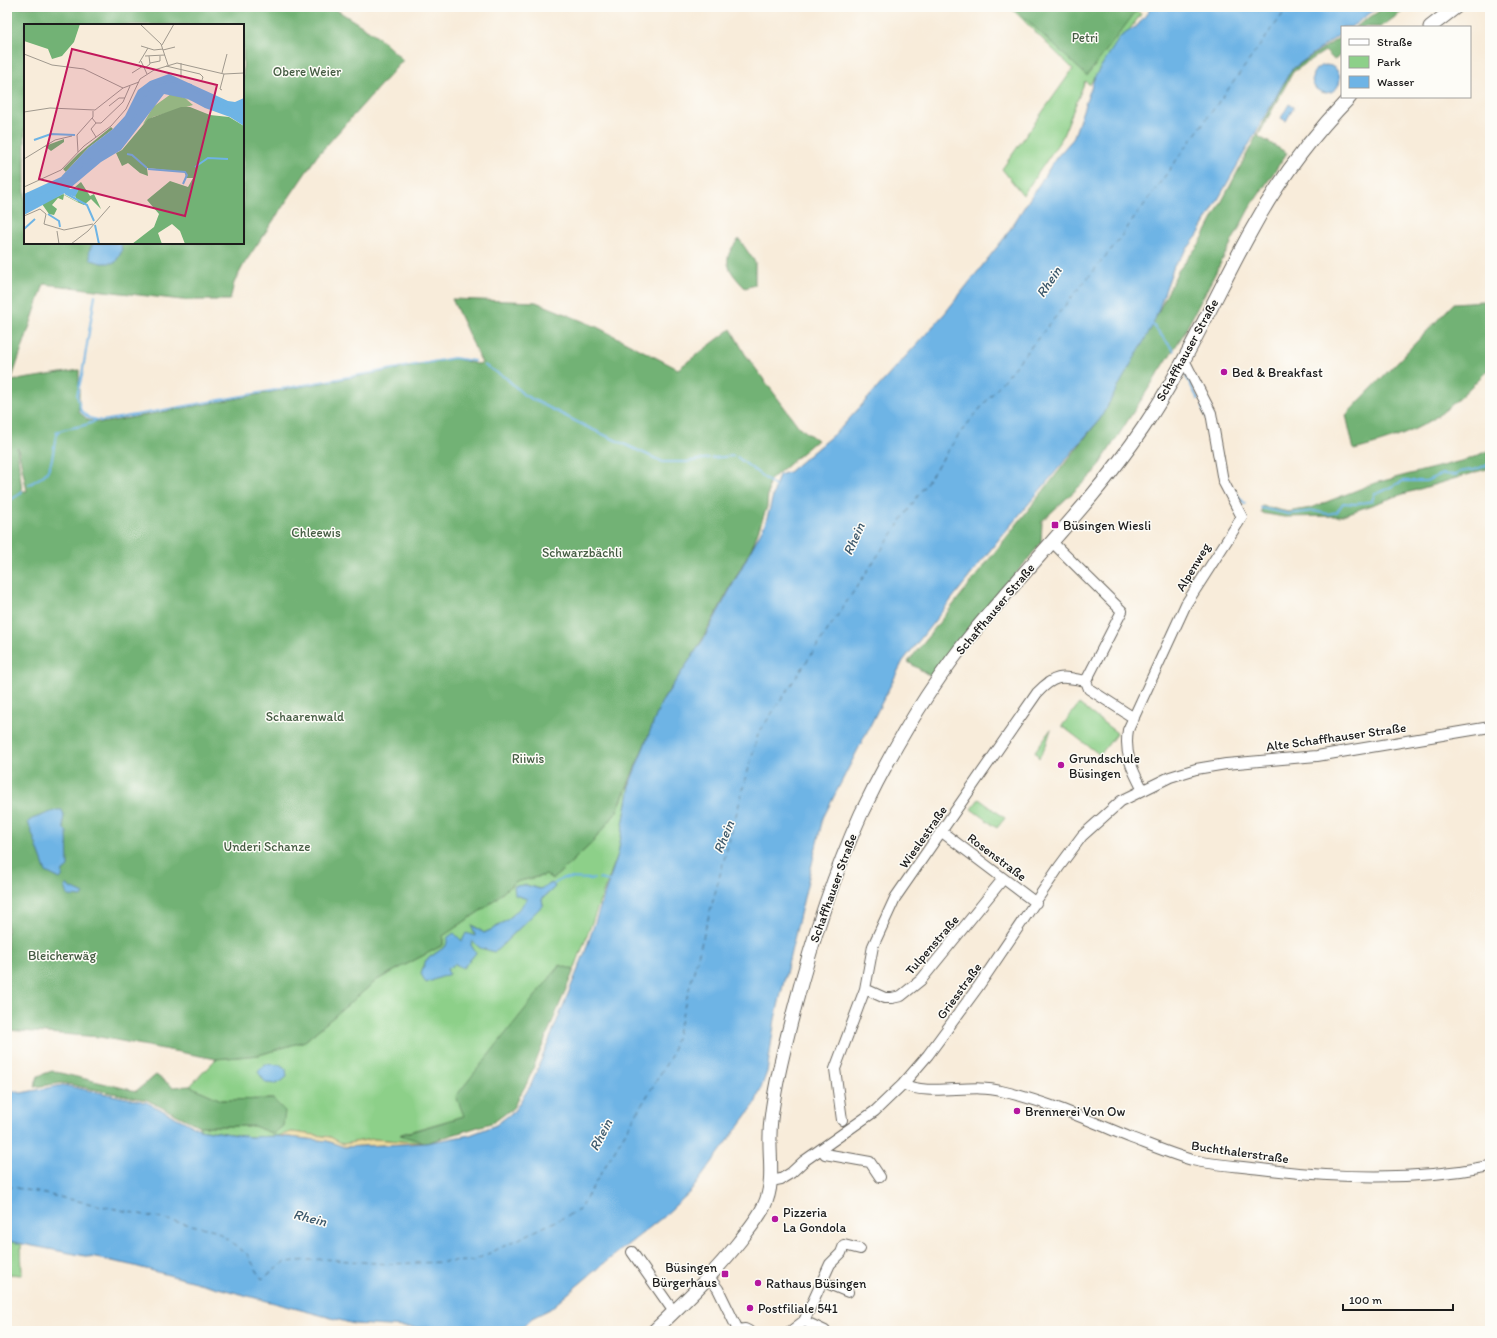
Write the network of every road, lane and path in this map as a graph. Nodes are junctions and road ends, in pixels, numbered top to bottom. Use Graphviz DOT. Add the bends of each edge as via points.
graph roads {
  1 [pos="1456,7"];
  2 [pos="1431,26"];
  3 [pos="1349,98"];
  4 [pos="1184,360"];
  5 [pos="1052,542"];
  6 [pos="1086,681"];
  7 [pos="1134,718"];
  8 [pos="1490,727"];
  9 [pos="1143,790"];
  10 [pos="942,832"];
  11 [pos="1003,879"];
  12 [pos="1036,902"];
  13 [pos="865,989"];
  14 [pos="903,1084"];
  15 [pos="842,1120"];
  16 [pos="821,1149"];
  17 [pos="1490,1166"];
  18 [pos="880,1177"];
  19 [pos="771,1182"];
  20 [pos="860,1249"];
  21 [pos="632,1252"];
  22 [pos="709,1277"];
  23 [pos="824,1282"];
  24 [pos="848,1292"];
  25 [pos="674,1312"];
  26 [pos="804,1321"];
  27 [pos="738,1330"];
  28 [pos="654,1331"];
  29 [pos="749,1331"];
  30 [pos="791,1331"];
  31 [pos="825,1331"];
  1 -- 2 [label="main road"];
  3 -- 4 [label="main road, Schaffhauser Straße" via="1311,139 1269,200"];
  4 -- 5 [label="main road, Schaffhauser Straße" via="1143,428"];
  4 -- 7 [label="street, Alpenweg" via="1211,414 1223,481 1242,517 1189,599"];
  5 -- 6 [label="street" via="1122,611"];
  5 -- 19 [label="main road, Schaffhauser Straße" via="973,632 935,684 891,757 850,840 817,929 782,1056 770,1121"];
  6 -- 7 [label="street" via="1089,689"];
  6 -- 10 [label="street, Wieslestraße" via="1062,678 1049,680 1037,693"];
  7 -- 9 [label="street, Alpenweg" via="1128,730 1127,755"];
  8 -- 9 [label="street, Alte Schaffhauser Straße" via="1317,756 1203,768 1170,777"];
  9 -- 12 [label="street, Griesstraße" via="1121,801 1082,836"];
  10 -- 11 [label="street, Rosenstraße"];
  10 -- 13 [label="street, Wieslestraße" via="895,898 873,946"];
  11 -- 12 [label="street, Rosenstraße"];
  11 -- 13 [label="street, Tulpenstraße" via="921,980 901,996 885,998"];
  12 -- 14 [label="street, Griesstraße" via="974,993"];
  13 -- 15 [label="street, Wieslestraße" via="835,1069"];
  14 -- 16 [label="street, Griesstraße" via="874,1111"];
  14 -- 17 [label="street, Buchthalerstraße" via="917,1089 1000,1090 1081,1117 1162,1150 1192,1160 1213,1163 1332,1176 1372,1177 1449,1172"];
  16 -- 18 [label="street" via="825,1154 870,1162"];
  16 -- 19 [label="street, Griesstraße" via="786,1177"];
  19 -- 22 [label="main road, Schaffhauser Straße" via="768,1198 755,1221"];
  20 -- 23 [label="street" via="844,1245 841,1253 830,1264"];
  21 -- 25 [label="street"];
  22 -- 25 [label="main road, Schaffhauser Straße"];
  22 -- 27 [label="street" via="718,1289"];
  23 -- 24 [label="street"];
  23 -- 26 [label="street"];
  25 -- 28 [label="main road, Schaffhauser Straße"];
  26 -- 30 [label="street"];
  26 -- 31 [label="street"];
  27 -- 29 [label="street"];
}
